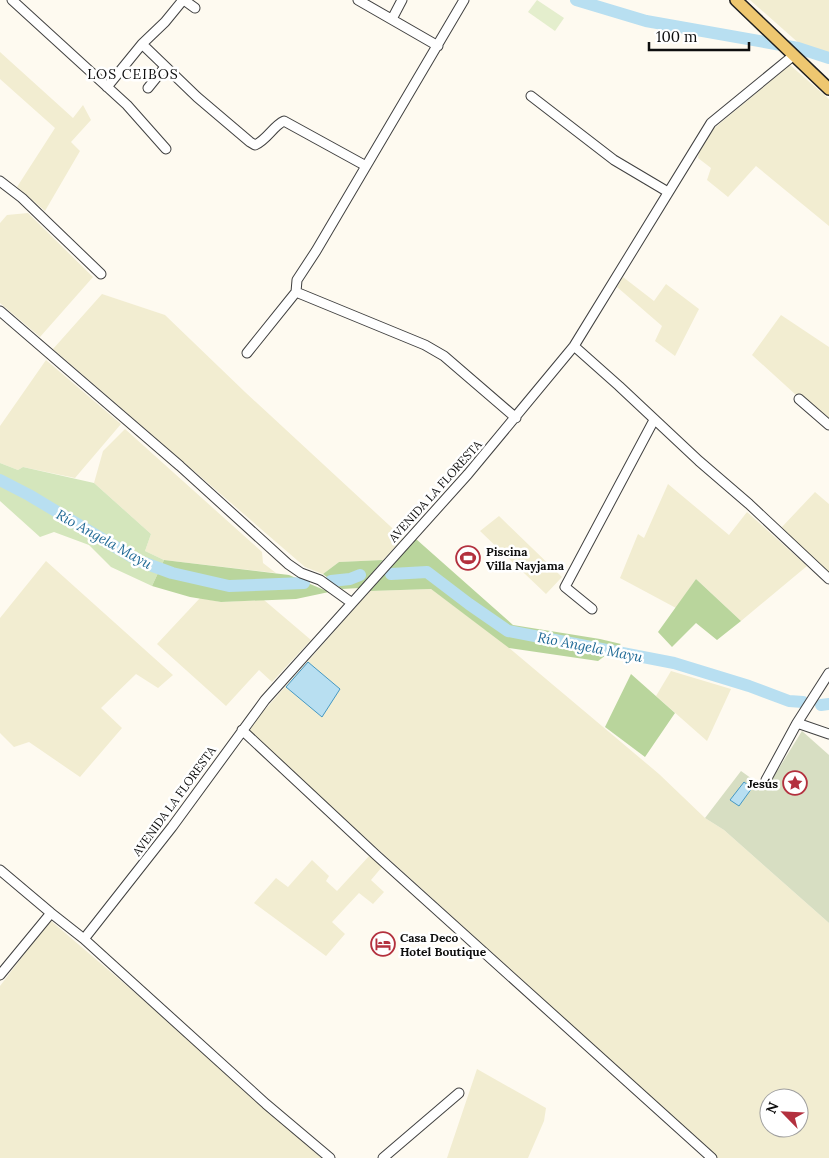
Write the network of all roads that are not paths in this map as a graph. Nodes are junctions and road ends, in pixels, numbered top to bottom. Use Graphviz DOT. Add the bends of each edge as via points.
graph roads {
  1 [pos="12,0"];
  2 [pos="183,0"];
  3 [pos="358,0"];
  4 [pos="402,0"];
  5 [pos="464,0"];
  6 [pos="736,0"];
  7 [pos="195,8"];
  8 [pos="392,19"];
  9 [pos="142,44"];
  10 [pos="438,46"];
  11 [pos="792,53"];
  12 [pos="165,67"];
  13 [pos="107,87"];
  14 [pos="148,88"];
  15 [pos="829,89"];
  16 [pos="531,96"];
  17 [pos="166,149"];
  18 [pos="366,166"];
  19 [pos="0,180"];
  20 [pos="668,192"];
  21 [pos="102,274"];
  22 [pos="296,292"];
  23 [pos="0,312"];
  24 [pos="574,346"];
  25 [pos="247,353"];
  26 [pos="799,399"];
  27 [pos="516,418"];
  28 [pos="654,420"];
  29 [pos="829,425"];
  30 [pos="829,579"];
  31 [pos="352,603"];
  32 [pos="592,610"];
  33 [pos="829,672"];
  34 [pos="798,724"];
  35 [pos="242,730"];
  36 [pos="829,734"];
  37 [pos="766,780"];
  38 [pos="0,870"];
  39 [pos="51,913"];
  40 [pos="84,939"];
  41 [pos="0,975"];
  42 [pos="459,1093"];
  43 [pos="330,1158"];
  44 [pos="383,1158"];
  45 [pos="712,1158"];
  1 -- 13 [label="street"];
  2 -- 7 [label="street"];
  2 -- 9 [label="street"];
  3 -- 8 [label="street"];
  4 -- 8 [label="street"];
  5 -- 10 [label="street"];
  6 -- 11 [label="main road"];
  8 -- 10 [label="street"];
  9 -- 12 [label="street"];
  9 -- 13 [label="street"];
  10 -- 18 [label="street"];
  11 -- 15 [label="main road"];
  11 -- 20 [label="street, AVENIDA LA FLORESTA" via="711,123"];
  12 -- 14 [label="street"];
  12 -- 18 [label="street" via="250,142 260,143 284,121"];
  13 -- 17 [label="street"];
  16 -- 20 [label="street" via="614,160"];
  18 -- 22 [label="street" via="297,280"];
  19 -- 21 [label="street"];
  20 -- 24 [label="street, AVENIDA LA FLORESTA"];
  22 -- 25 [label="street"];
  22 -- 27 [label="street" via="426,345 444,356"];
  23 -- 31 [label="street" via="180,466 288,564 320,580"];
  24 -- 27 [label="street, AVENIDA LA FLORESTA"];
  24 -- 28 [label="street"];
  26 -- 29 [label="street"];
  27 -- 31 [label="street, AVENIDA LA FLORESTA"];
  28 -- 30 [label="street"];
  28 -- 32 [label="street" via="565,587"];
  31 -- 35 [label="street, AVENIDA LA FLORESTA"];
  33 -- 34 [label="street"];
  34 -- 36 [label="street"];
  34 -- 37 [label="street"];
  35 -- 40 [label="street, AVENIDA LA FLORESTA" via="172,827"];
  35 -- 45 [label="street"];
  38 -- 39 [label="street"];
  39 -- 40 [label="street"];
  39 -- 41 [label="street"];
  40 -- 43 [label="street"];
  42 -- 44 [label="street"];
}
